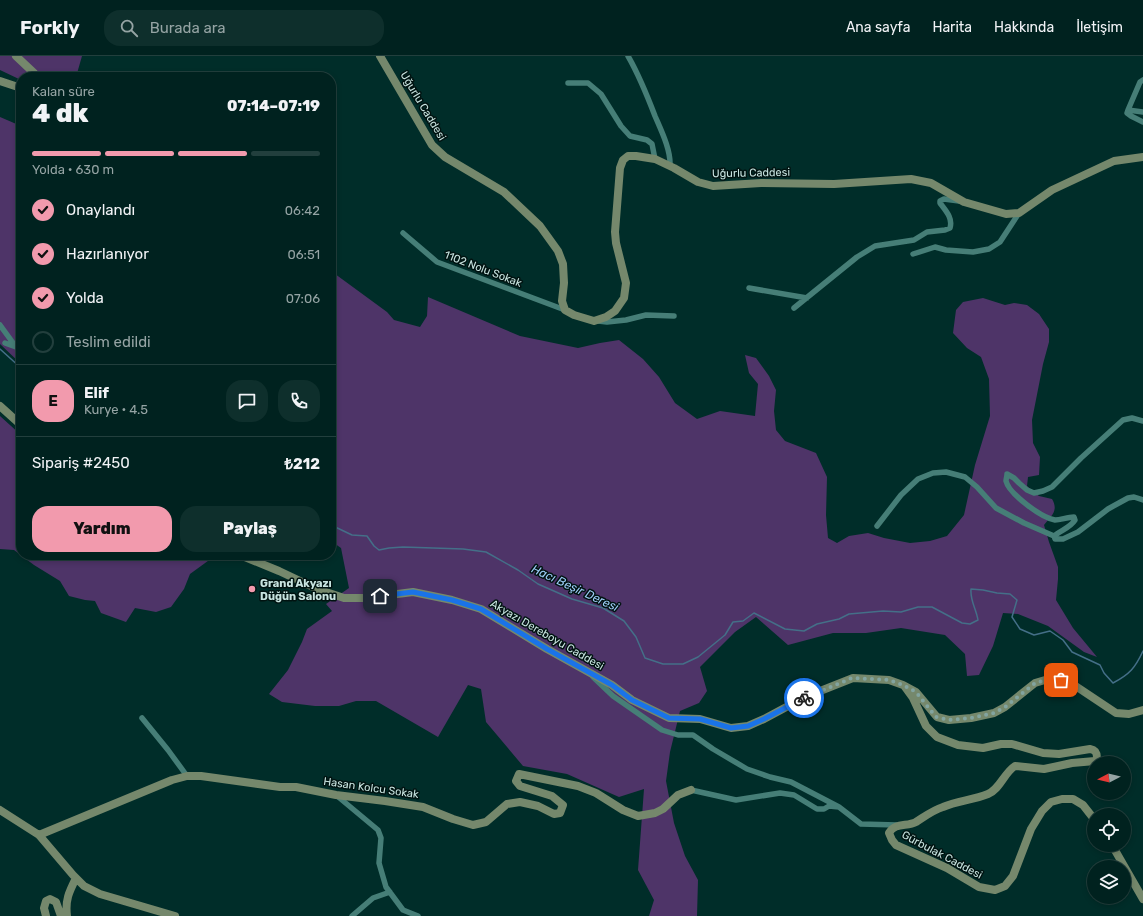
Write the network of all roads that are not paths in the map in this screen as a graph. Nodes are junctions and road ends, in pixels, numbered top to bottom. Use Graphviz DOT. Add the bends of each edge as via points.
graph roads {
  1 [pos="16,56"];
  2 [pos="380,56"];
  3 [pos="628,56"];
  4 [pos="33,72"];
  5 [pos="1143,80"];
  6 [pos="0,81"];
  7 [pos="568,83"];
  8 [pos="16,86"];
  9 [pos="1128,110"];
  10 [pos="1143,112"];
  11 [pos="1143,122"];
  12 [pos="1143,157"];
  13 [pos="655,159"];
  14 [pos="670,166"];
  15 [pos="961,200"];
  16 [pos="1020,213"];
  17 [pos="403,233"];
  18 [pos="913,254"];
  19 [pos="749,288"];
  20 [pos="807,298"];
  21 [pos="794,308"];
  22 [pos="565,310"];
  23 [pos="674,316"];
  24 [pos="594,321"];
  25 [pos="0,325"];
  26 [pos="5,343"];
  27 [pos="0,406"];
  28 [pos="16,420"];
  29 [pos="1143,422"];
  30 [pos="1143,500"];
  31 [pos="877,526"];
  32 [pos="1054,536"];
  33 [pos="252,560"];
  34 [pos="582,668"];
  35 [pos="903,685"];
  36 [pos="1143,710"];
  37 [pos="142,718"];
  38 [pos="187,776"];
  39 [pos="691,790"];
  40 [pos="336,795"];
  41 [pos="840,808"];
  42 [pos="0,810"];
  43 [pos="1087,810"];
  44 [pos="898,825"];
  45 [pos="39,835"];
  46 [pos="1116,852"];
  47 [pos="76,878"];
  48 [pos="390,892"];
  49 [pos="1143,899"];
  50 [pos="46,916"];
  51 [pos="61,916"];
  52 [pos="67,916"];
  53 [pos="175,916"];
  54 [pos="352,916"];
  55 [pos="418,916"];
  1 -- 4 [label="street"];
  2 -- 22 [label="street, Uğurlu Caddesi" via="432,145 445,157 504,192 540,226 558,251 563,264 562,300"];
  3 -- 14 [label="street" via="638,72 662,132"];
  5 -- 9 [label="street"];
  6 -- 8 [label="street"];
  7 -- 13 [label="street" via="588,83 601,94 630,136 647,140 652,144"];
  9 -- 10 [label="street"];
  9 -- 11 [label="street" via="1127,113"];
  12 -- 16 [label="street" via="1114,160 1052,190"];
  13 -- 14 [label="street, Uğurlu Caddesi"];
  13 -- 24 [label="street, Uğurlu Caddesi" via="628,156 623,160 620,168 616,243 626,283 624,298 616,311"];
  14 -- 15 [label="street, Uğurlu Caddesi" via="698,182 713,186 834,184 912,179 931,183"];
  15 -- 16 [label="street, Uğurlu Caddesi" via="1006,214"];
  15 -- 20 [label="street" via="940,201 950,218 950,228 927,232 914,240 875,246 857,257"];
  16 -- 18 [label="street" via="1000,242 989,249 973,252 935,247"];
  17 -- 22 [label="street, 1102 Nolu Sokak" via="437,262"];
  19 -- 20 [label="street"];
  20 -- 21 [label="street"];
  22 -- 24 [label="street"];
  23 -- 24 [label="street"];
  25 -- 26 [label="street" via="16,347"];
  27 -- 28 [label="street"];
  29 -- 32 [label="street" via="1132,418 1123,420 1052,487 1043,491 1034,493 1007,474 1006,481 1015,495 1034,510 1055,520 1074,517 1074,523"];
  30 -- 32 [label="street" via="1128,498 1108,509 1078,532 1063,539 1055,539"];
  31 -- 32 [label="street" via="901,495 918,479 933,473 946,472 965,477 996,508"];
  33 -- 34 [label="street, Akyazı Dereboyu Caddesi" via="317,589 344,598 413,592 481,609"];
  34 -- 35 [label="street, Akyazı Dereboyu Caddesi" via="632,700 669,718 700,719 731,728 754,724 805,697 852,678 889,680"];
  34 -- 41 [label="street" via="613,696 662,730 678,736 693,735 747,769 791,782"];
  35 -- 36 [label="street" via="916,692 936,717 949,720 994,713 1035,683 1046,680 1061,680 1077,687 1116,713 1129,714"];
  35 -- 44 [label="street, Gürbulak Caddesi" via="913,698 926,726 944,740 958,745 983,748 1012,744 1042,753 1059,754 1093,749 1097,758 1095,761 1044,769 1016,766 989,794 942,807 911,824"];
  37 -- 38 [label="street"];
  38 -- 40 [label="street, Hasan Kolcu Sokak" via="296,787"];
  38 -- 45 [label="street, Hasan Kolcu Sokak"];
  39 -- 40 [label="street, Hasan Kolcu Sokak" via="678,794 663,809 638,816 578,786 519,774 516,781 520,786 552,796 563,805 560,813 554,814 538,806 520,802 507,804 486,822 473,825 423,807"];
  39 -- 41 [label="street" via="736,800 780,793 794,795 817,809 829,806"];
  40 -- 48 [label="street" via="378,830 381,838 379,863 386,888"];
  41 -- 44 [label="street" via="861,824"];
  42 -- 45 [label="street"];
  43 -- 44 [label="street, Gürbulak Caddesi" via="1073,798 1052,802 1042,811 1031,830 1013,876 1005,886 995,890 979,887 947,868 896,845 889,833"];
  45 -- 47 [label="street"];
  46 -- 49 [label="street"];
  47 -- 52 [label="street" via="68,893"];
  47 -- 53 [label="street" via="84,886 100,894"];
  48 -- 54 [label="street" via="373,898"];
  48 -- 55 [label="street" via="403,910"];
  50 -- 51 [label="street" via="44,908 46,901 50,899 56,902"];
}
